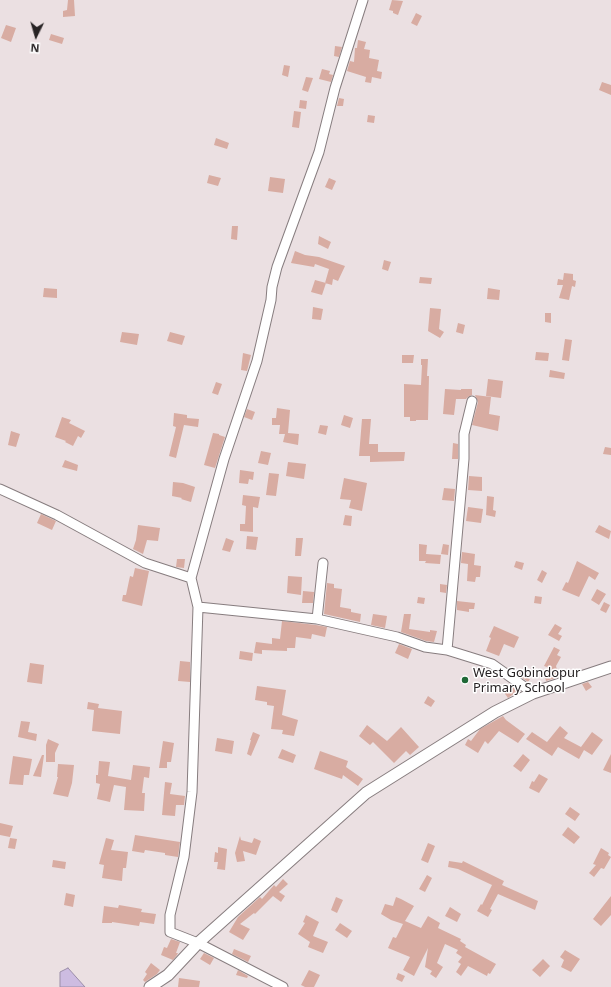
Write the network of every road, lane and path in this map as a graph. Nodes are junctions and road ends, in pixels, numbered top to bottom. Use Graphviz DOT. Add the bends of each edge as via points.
graph roads {
  1 [pos="363,0"];
  2 [pos="472,400"];
  3 [pos="0,489"];
  4 [pos="323,563"];
  5 [pos="191,578"];
  6 [pos="198,607"];
  7 [pos="317,619"];
  8 [pos="447,650"];
  9 [pos="611,667"];
  10 [pos="533,693"];
  11 [pos="198,943"];
  12 [pos="150,987"];
  13 [pos="283,987"];
  1 -- 5 [label="street" via="335,88 319,152 277,267 257,361 224,459"];
  2 -- 8 [label="street" via="464,434"];
  3 -- 5 [label="street" via="57,515 145,563"];
  4 -- 7 [label="street"];
  5 -- 6 [label="street"];
  6 -- 7 [label="street"];
  6 -- 11 [label="street" via="192,792 184,857 170,915 170,932"];
  7 -- 8 [label="street" via="397,637 425,647"];
  8 -- 10 [label="street" via="492,664"];
  9 -- 10 [label="main road"];
  10 -- 11 [label="main road" via="495,712 366,793"];
  11 -- 12 [label="main road" via="168,975"];
  11 -- 13 [label="street"];
}
